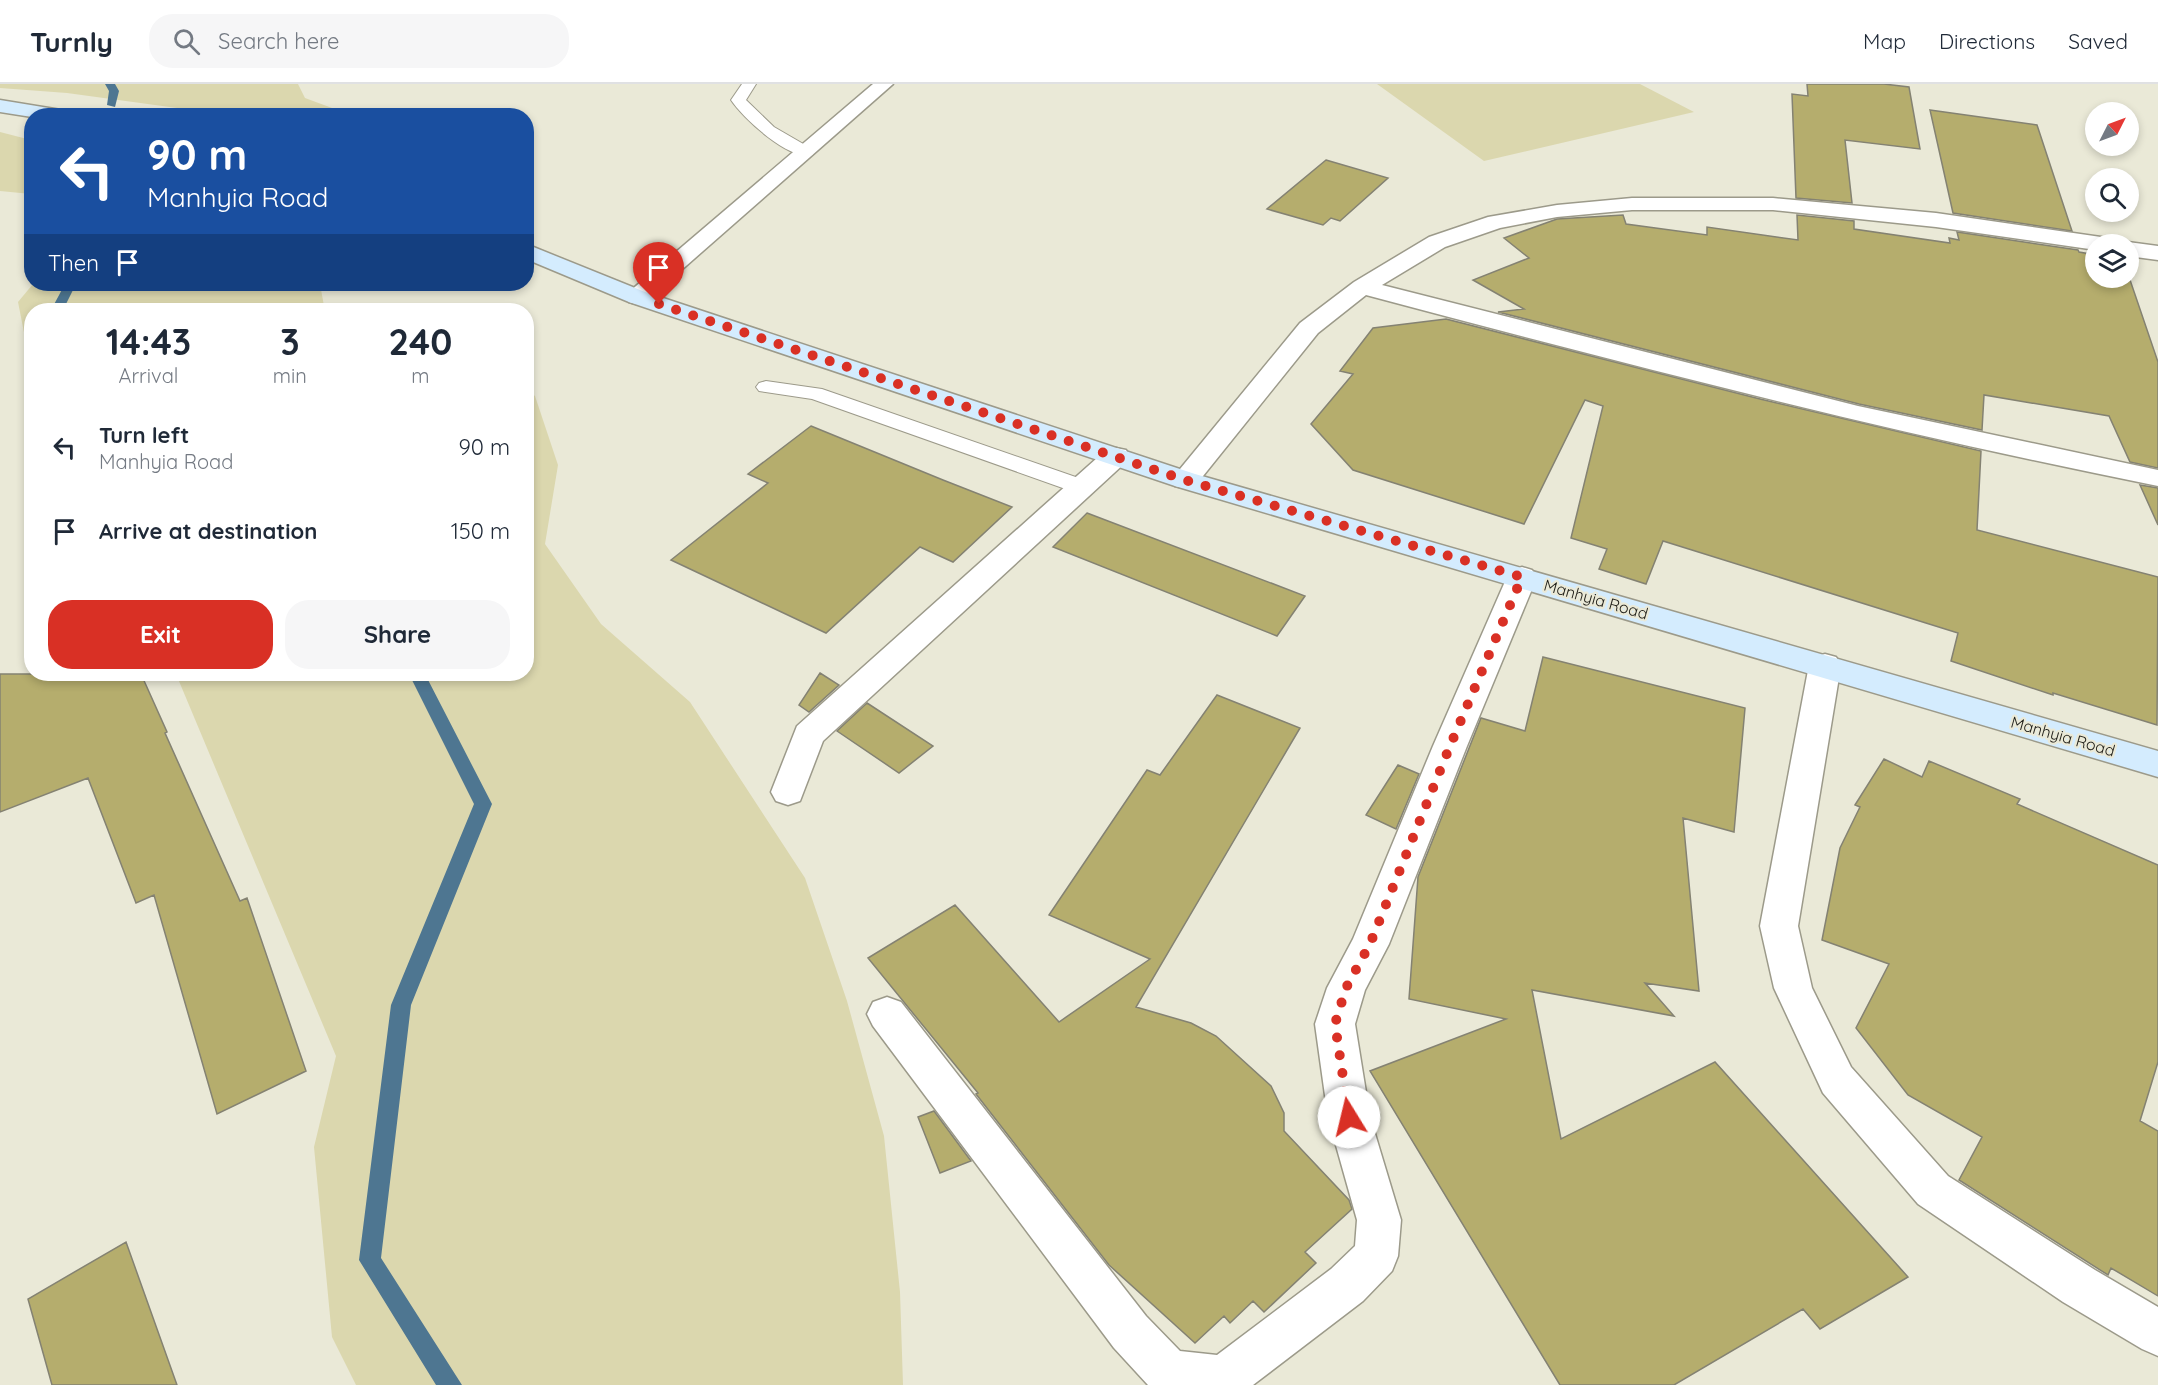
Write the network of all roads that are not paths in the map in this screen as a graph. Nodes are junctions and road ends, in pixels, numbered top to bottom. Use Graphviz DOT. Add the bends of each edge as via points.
graph roads {
  1 [pos="749,84"];
  2 [pos="885,84"];
  3 [pos="0,106"];
  4 [pos="24,110"];
  5 [pos="806,152"];
  6 [pos="2085,242"];
  7 [pos="2139,250"];
  8 [pos="2158,253"];
  9 [pos="534,254"];
  10 [pos="1362,287"];
  11 [pos="637,297"];
  12 [pos="766,387"];
  13 [pos="1116,456"];
  14 [pos="2158,478"];
  15 [pos="1185,480"];
  16 [pos="1082,487"];
  17 [pos="1522,577"];
  18 [pos="1825,665"];
  19 [pos="2158,764"];
  20 [pos="788,792"];
  21 [pos="887,1014"];
  22 [pos="2158,1333"];
  1 -- 5 [label="lane" via="738,100 748,113 778,138"];
  2 -- 5 [label="street"];
  3 -- 4 [label="main road"];
  5 -- 11 [label="street"];
  6 -- 10 [label="street" via="1936,220 1773,204 1632,204 1496,222 1437,242"];
  7 -- 8 [label="street"];
  9 -- 11 [label="main road, Manhyia Road"];
  10 -- 14 [label="street" via="1652,363 2061,460"];
  10 -- 15 [label="street" via="1308,328"];
  11 -- 13 [label="main road, Manhyia Road"];
  12 -- 16 [label="lane" via="815,393"];
  13 -- 15 [label="main road, Manhyia Road"];
  13 -- 16 [label="street"];
  15 -- 17 [label="main road, Manhyia Road"];
  16 -- 20 [label="street" via="809,735"];
  17 -- 18 [label="main road, Manhyia Road"];
  17 -- 21 [label="street" via="1370,944 1346,988 1335,1024 1349,1117 1378,1220 1376,1256 1347,1285 1223,1379 1169,1373 1130,1332"];
  18 -- 19 [label="main road, Manhyia Road"];
  18 -- 22 [label="street" via="1779,926 1793,988 1837,1080 1933,1190"];
}
